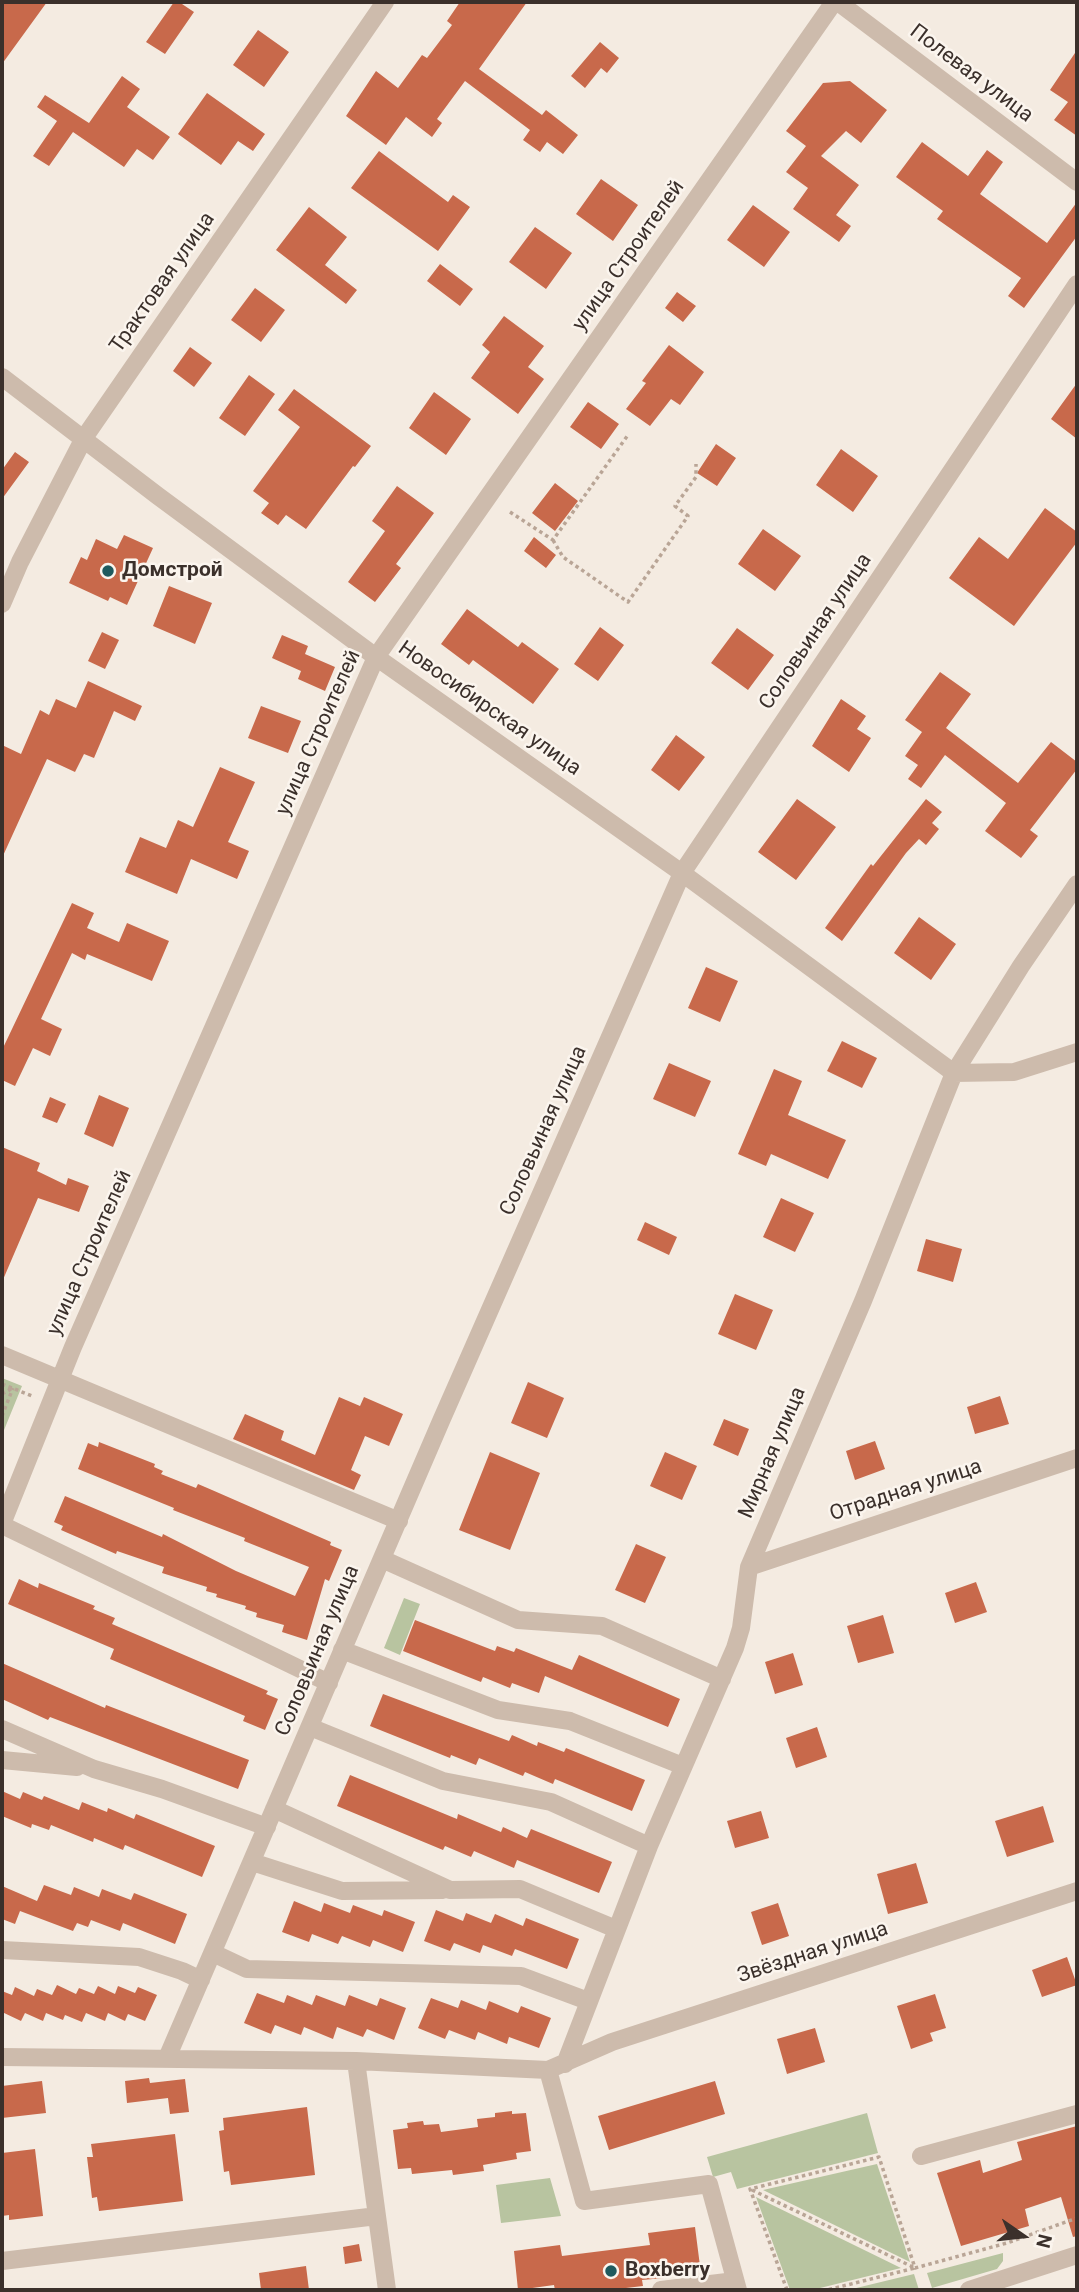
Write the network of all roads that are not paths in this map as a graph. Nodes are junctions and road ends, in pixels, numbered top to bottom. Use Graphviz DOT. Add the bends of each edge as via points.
graph roads {
  1 [pos="385,2"];
  2 [pos="836,2"];
  3 [pos="1077,182"];
  4 [pos="1077,284"];
  5 [pos="2,377"];
  6 [pos="84,438"];
  7 [pos="2,604"];
  8 [pos="376,657"];
  9 [pos="682,873"];
  10 [pos="1077,884"];
  11 [pos="1077,1052"];
  12 [pos="954,1073"];
  13 [pos="2,1355"];
  14 [pos="60,1379"];
  15 [pos="1077,1458"];
  16 [pos="398,1521"];
  17 [pos="2,1524"];
  18 [pos="382,1559"];
  19 [pos="749,1567"];
  20 [pos="342,1650"];
  21 [pos="722,1679"];
  22 [pos="328,1683"];
  23 [pos="310,1727"];
  24 [pos="2,1728"];
  25 [pos="2,1760"];
  26 [pos="683,1766"];
  27 [pos="94,1769"];
  28 [pos="274,1809"];
  29 [pos="267,1827"];
  30 [pos="649,1846"];
  31 [pos="252,1862"];
  32 [pos="450,1890"];
  33 [pos="1077,1891"];
  34 [pos="616,1929"];
  35 [pos="2,1950"];
  36 [pos="213,1953"];
  37 [pos="201,1980"];
  38 [pos="588,2001"];
  39 [pos="2,2057"];
  40 [pos="167,2058"];
  41 [pos="356,2061"];
  42 [pos="556,2067"];
  43 [pos="1077,2114"];
  44 [pos="921,2156"];
  45 [pos="377,2216"];
  46 [pos="1077,2255"];
  47 [pos="2,2261"];
  48 [pos="737,2286"];
  49 [pos="387,2290"];
  50 [pos="662,2290"];
  51 [pos="969,2290"];
  1 -- 6 [label="street, Трактовая улица"];
  2 -- 3 [label="street, Полевая улица"];
  2 -- 8 [label="street, улица Строителей"];
  4 -- 9 [label="street, Соловьиная улица"];
  5 -- 6 [label="street, Новосибирская улица"];
  6 -- 7 [label="street, Трактовая улица"];
  6 -- 8 [label="street, Новосибирская улица"];
  8 -- 9 [label="street, Новосибирская улица"];
  8 -- 14 [label="street, улица Строителей"];
  9 -- 12 [label="street, Новосибирская улица"];
  9 -- 16 [label="street, Соловьиная улица"];
  10 -- 12 [label="street, Мирная улица"];
  11 -- 12 [label="street" via="1014,1073"];
  12 -- 19 [label="street, Мирная улица"];
  13 -- 14 [label="street"];
  14 -- 16 [label="street"];
  14 -- 17 [label="street, улица Строителей"];
  15 -- 19 [label="street, Отрадная улица"];
  16 -- 18 [label="street, Соловьиная улица"];
  17 -- 22 [label="street"];
  18 -- 20 [label="street, Соловьиная улица"];
  18 -- 21 [label="street" via="518,1620 602,1626"];
  19 -- 21 [label="street, Мирная улица" via="741,1628"];
  20 -- 22 [label="street, Соловьиная улица"];
  20 -- 26 [label="street" via="498,1710 570,1721"];
  21 -- 26 [label="street, Мирная улица"];
  22 -- 23 [label="street, Соловьиная улица"];
  23 -- 28 [label="street, Соловьиная улица"];
  23 -- 30 [label="street" via="443,1781 551,1802"];
  24 -- 27 [label="street"];
  25 -- 27 [label="street"];
  26 -- 30 [label="street, Мирная улица"];
  27 -- 29 [label="street"];
  28 -- 29 [label="street, Соловьиная улица"];
  28 -- 32 [label="street"];
  29 -- 31 [label="street, Соловьиная улица"];
  30 -- 34 [label="street, Мирная улица"];
  31 -- 32 [label="street" via="342,1891"];
  31 -- 36 [label="street, Соловьиная улица"];
  32 -- 34 [label="street" via="520,1889"];
  33 -- 42 [label="street, Звёздная улица" via="612,2042"];
  34 -- 38 [label="street, Мирная улица"];
  35 -- 37 [label="street" via="139,1957"];
  36 -- 37 [label="street, Соловьиная улица"];
  36 -- 38 [label="street" via="247,1969 522,1976"];
  37 -- 40 [label="street, Соловьиная улица"];
  38 -- 42 [label="street, Мирная улица"];
  39 -- 40 [label="street"];
  40 -- 41 [label="street"];
  41 -- 42 [label="street"];
  41 -- 45 [label="street"];
  42 -- 48 [label="street" via="584,2201 709,2184"];
  43 -- 44 [label="street"];
  45 -- 47 [label="street"];
  45 -- 49 [label="street"];
  46 -- 51 [label="street"];
  48 -- 50 [label="street"];
}
